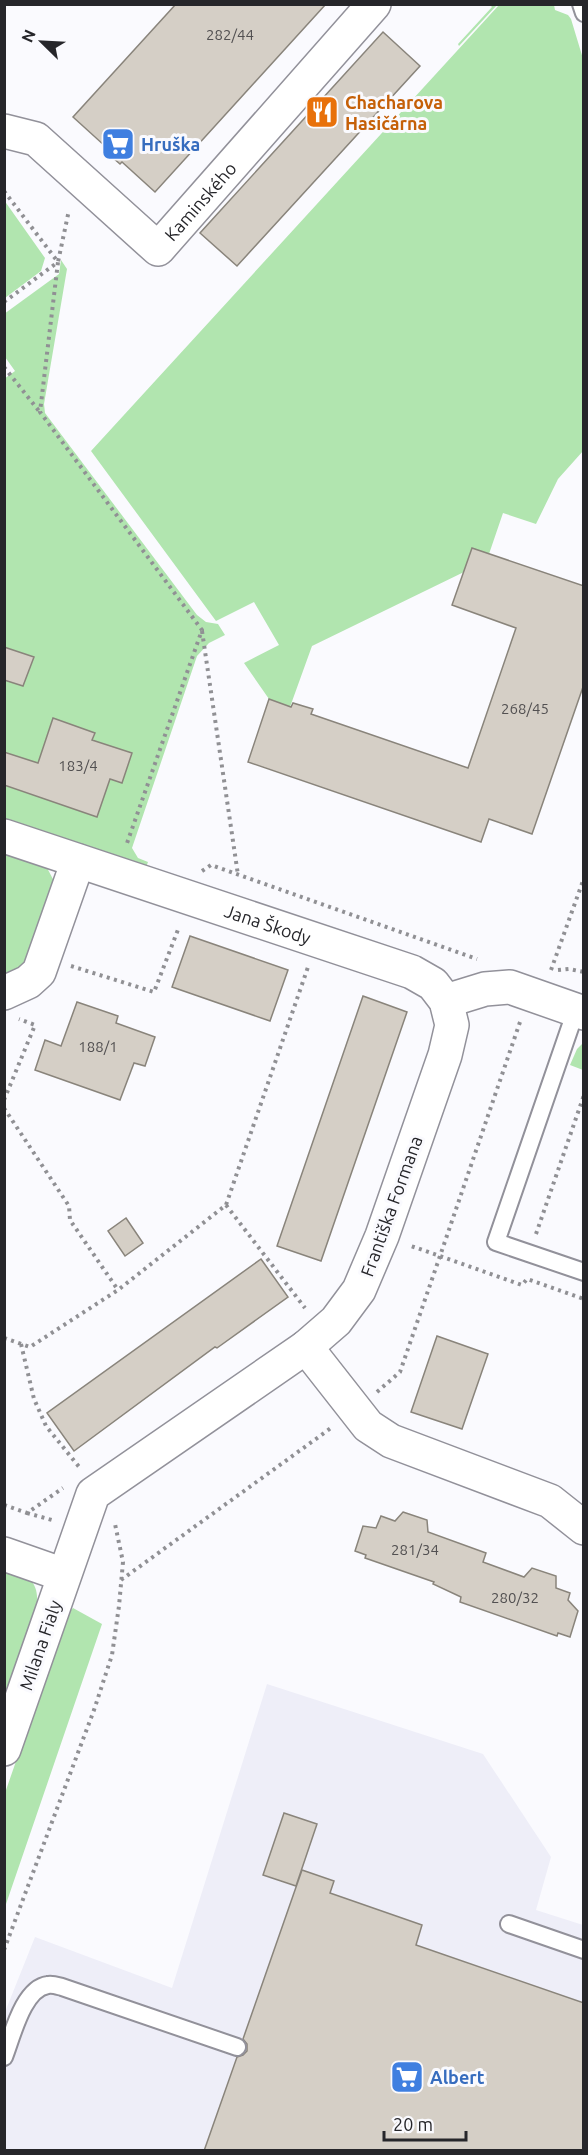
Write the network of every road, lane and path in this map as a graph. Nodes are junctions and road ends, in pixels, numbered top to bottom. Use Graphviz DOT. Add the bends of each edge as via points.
graph roads {
  1 [pos="374,4"];
  2 [pos="581,4"];
  3 [pos="584,13"];
  4 [pos="4,131"];
  5 [pos="4,191"];
  6 [pos="71,200"];
  7 [pos="58,262"];
  8 [pos="4,302"];
  9 [pos="4,367"];
  10 [pos="40,412"];
  11 [pos="202,630"];
  12 [pos="4,836"];
  13 [pos="123,855"];
  14 [pos="78,861"];
  15 [pos="195,875"];
  16 [pos="238,875"];
  17 [pos="584,878"];
  18 [pos="180,925"];
  19 [pos="311,959"];
  20 [pos="482,961"];
  21 [pos="60,962"];
  22 [pos="550,971"];
  23 [pos="543,972"];
  24 [pos="584,972"];
  25 [pos="446,1001"];
  26 [pos="10,1005"];
  27 [pos="580,1011"];
  28 [pos="584,1095"];
  29 [pos="4,1100"];
  30 [pos="4,1108"];
  31 [pos="226,1205"];
  32 [pos="545,1238"];
  33 [pos="584,1272"];
  34 [pos="118,1290"];
  35 [pos="313,1302"];
  36 [pos="306,1308"];
  37 [pos="296,1315"];
  38 [pos="4,1338"];
  39 [pos="21,1344"];
  40 [pos="306,1347"];
  41 [pos="65,1486"];
  42 [pos="101,1489"];
  43 [pos="4,1505"];
  44 [pos="581,1526"];
  45 [pos="4,1554"];
  46 [pos="64,1575"];
  47 [pos="4,1749"];
  48 [pos="509,1924"];
  49 [pos="4,1950"];
  50 [pos="584,1950"];
  51 [pos="237,2047"];
  52 [pos="4,2057"];
  1 -- 4 [label="street, Kaminského" via="158,249 36,138"];
  2 -- 3 [label="lane"];
  5 -- 7 [label="path"];
  6 -- 7 [label="path"];
  7 -- 8 [label="path"];
  7 -- 10 [label="path"];
  9 -- 10 [label="path"];
  10 -- 11 [label="path"];
  11 -- 13 [label="path"];
  11 -- 16 [label="path"];
  12 -- 14 [label="street, Jana Škody"];
  14 -- 25 [label="street, Jana Škody" via="412,972 433,984"];
  14 -- 26 [label="street" via="39,972"];
  15 -- 16 [label="path" via="211,866"];
  16 -- 20 [label="path"];
  17 -- 22 [label="path"];
  18 -- 21 [label="path" via="154,992"];
  19 -- 31 [label="path"];
  22 -- 23 [label="path"];
  22 -- 24 [label="path"];
  25 -- 27 [label="street" via="485,989 510,987"];
  25 -- 40 [label="street, Františka Formana" via="452,1025 445,1055 382,1236 359,1290 336,1321"];
  26 -- 29 [label="path" via="35,1025"];
  27 -- 33 [label="lane" via="496,1242"];
  28 -- 32 [label="path" via="536,1235"];
  30 -- 34 [label="path" via="69,1206 70,1220"];
  31 -- 34 [label="path"];
  31 -- 36 [label="path"];
  34 -- 39 [label="path" via="30,1347"];
  35 -- 36 [label="path"];
  36 -- 37 [label="path"];
  38 -- 39 [label="path"];
  39 -- 42 [label="path" via="34,1399 46,1426"];
  40 -- 42 [label="street, Františka Formana"];
  40 -- 44 [label="street" via="368,1426 391,1441 550,1501"];
  41 -- 43 [label="path" via="27,1513"];
  42 -- 46 [label="street, Františka Formana" via="93,1494"];
  42 -- 49 [label="path" via="113,1512 123,1562 112,1655"];
  45 -- 46 [label="street"];
  46 -- 47 [label="street, Milana Fialy"];
  48 -- 50 [label="lane"];
  51 -- 52 [label="lane" via="48,1984 33,1992 24,2004"];
}
